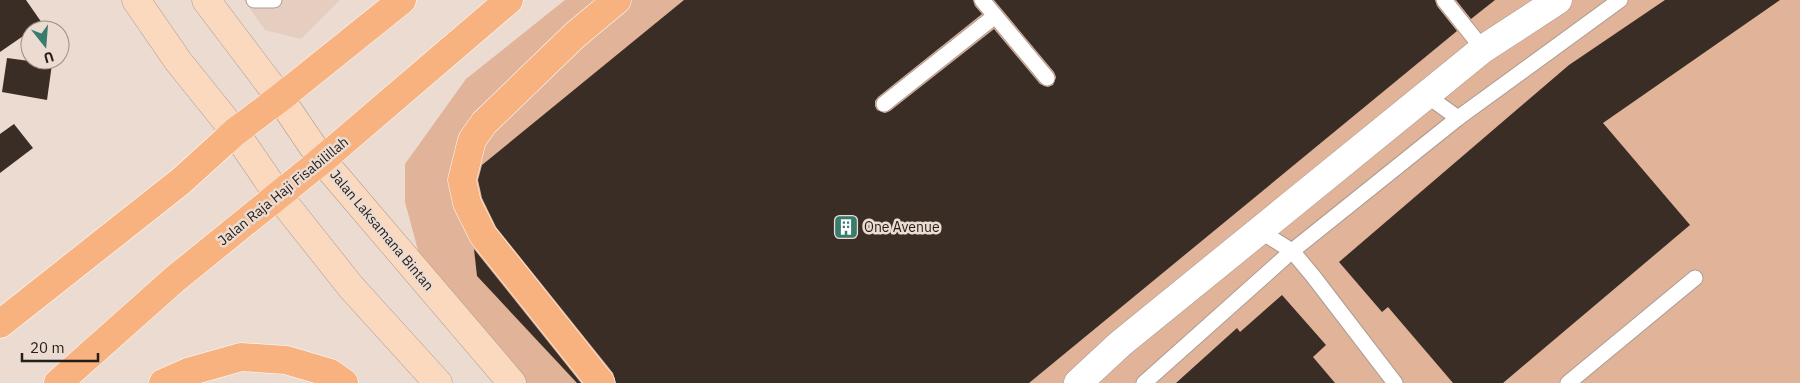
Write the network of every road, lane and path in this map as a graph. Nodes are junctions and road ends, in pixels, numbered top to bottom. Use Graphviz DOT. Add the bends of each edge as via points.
graph roads {
  1 [pos="136,0"];
  2 [pos="206,0"];
  3 [pos="254,0"];
  4 [pos="274,0"];
  5 [pos="402,0"];
  6 [pos="509,0"];
  7 [pos="616,0"];
  8 [pos="982,0"];
  9 [pos="1444,0"];
  10 [pos="1558,0"];
  11 [pos="1620,0"];
  12 [pos="995,16"];
  13 [pos="1483,49"];
  14 [pos="1047,78"];
  15 [pos="1426,95"];
  16 [pos="280,98"];
  17 [pos="884,104"];
  18 [pos="1458,118"];
  19 [pos="235,132"];
  20 [pos="322,160"];
  21 [pos="278,195"];
  22 [pos="1260,231"];
  23 [pos="1292,251"];
  24 [pos="1695,278"];
  25 [pos="0,324"];
  26 [pos="58,383"];
  27 [pos="163,383"];
  28 [pos="344,383"];
  29 [pos="438,383"];
  30 [pos="512,383"];
  31 [pos="601,383"];
  32 [pos="1078,383"];
  33 [pos="1144,383"];
  34 [pos="1395,383"];
  35 [pos="1568,383"];
  1 -- 19 [label="main road" via="178,61"];
  2 -- 16 [label="main road, Jalan Laksamana Bintan"];
  3 -- 4 [label="lane"];
  5 -- 16 [label="main road"];
  6 -- 20 [label="main road, Jalan Raja Haji Fisabilillah"];
  7 -- 31 [label="main road" via="484,123 472,140 462,180 467,203 483,235"];
  8 -- 12 [label="lane"];
  9 -- 13 [label="lane"];
  10 -- 13 [label="street"];
  11 -- 18 [label="lane"];
  12 -- 14 [label="lane"];
  12 -- 17 [label="lane"];
  13 -- 15 [label="street"];
  15 -- 18 [label="lane"];
  15 -- 22 [label="street"];
  16 -- 19 [label="main road"];
  16 -- 20 [label="main road, Jalan Laksamana Bintan"];
  18 -- 23 [label="lane"];
  19 -- 21 [label="main road"];
  19 -- 25 [label="main road" via="181,181"];
  20 -- 21 [label="main road, Jalan Raja Haji Fisabilillah"];
  20 -- 30 [label="main road, Jalan Laksamana Bintan"];
  21 -- 26 [label="main road, Jalan Raja Haji Fisabilillah" via="176,278"];
  21 -- 29 [label="main road" via="351,287"];
  22 -- 23 [label="lane"];
  22 -- 32 [label="street" via="1120,344"];
  23 -- 33 [label="lane"];
  23 -- 34 [label="lane"];
  24 -- 35 [label="lane"];
  27 -- 28 [label="main road" via="188,372 241,357 286,360 330,373"];
}
